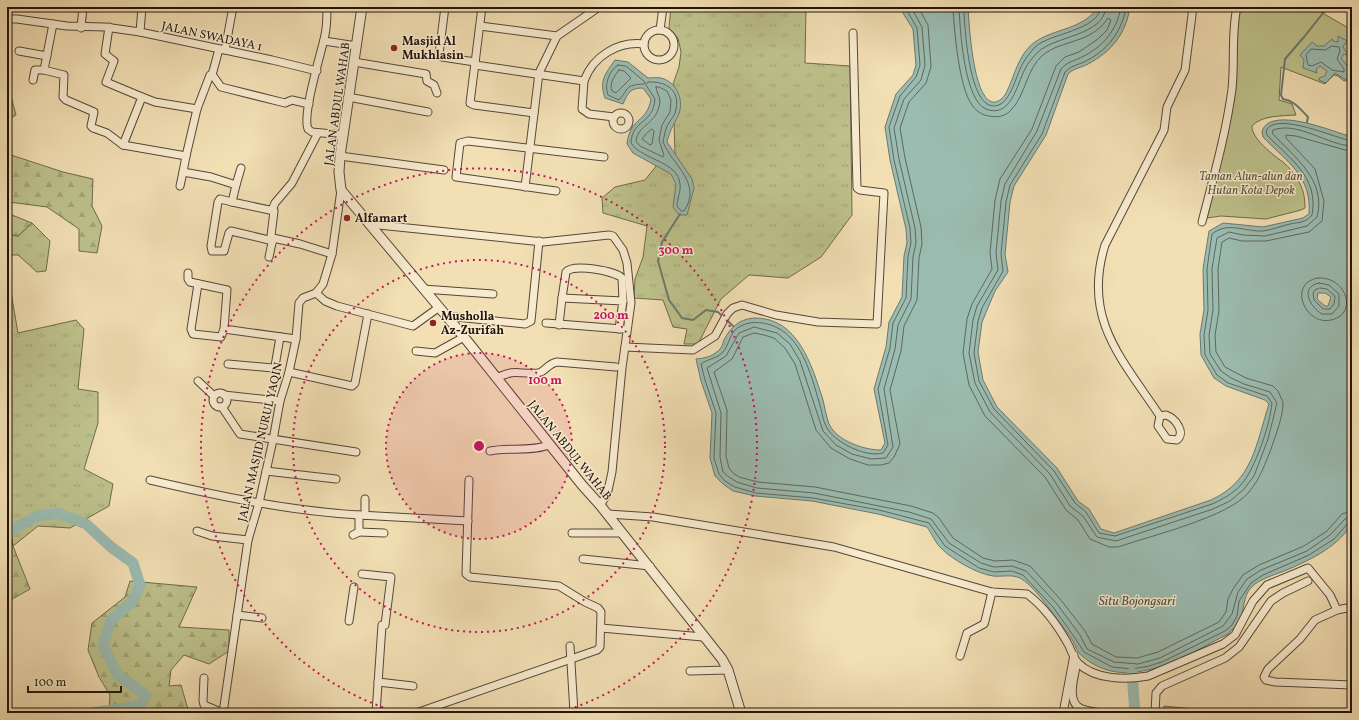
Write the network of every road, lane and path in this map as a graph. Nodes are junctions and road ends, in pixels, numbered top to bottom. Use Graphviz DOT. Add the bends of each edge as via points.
graph roads {
  1 [pos="83,7"];
  2 [pos="142,7"];
  3 [pos="232,7"];
  4 [pos="326,7"];
  5 [pos="362,7"];
  6 [pos="445,7"];
  7 [pos="482,7"];
  8 [pos="599,7"];
  9 [pos="663,7"];
  10 [pos="1193,7"];
  11 [pos="1237,7"];
  12 [pos="7,19"];
  13 [pos="53,24"];
  14 [pos="480,26"];
  15 [pos="109,27"];
  16 [pos="81,28"];
  17 [pos="660,30"];
  18 [pos="140,32"];
  19 [pos="852,33"];
  20 [pos="557,36"];
  21 [pos="324,41"];
  22 [pos="644,44"];
  23 [pos="357,46"];
  24 [pos="222,49"];
  25 [pos="18,51"];
  26 [pos="47,56"];
  27 [pos="354,62"];
  28 [pos="475,63"];
  29 [pos="44,70"];
  30 [pos="317,71"];
  31 [pos="539,73"];
  32 [pos="212,75"];
  33 [pos="33,80"];
  34 [pos="584,80"];
  35 [pos="437,93"];
  36 [pos="142,97"];
  37 [pos="348,97"];
  38 [pos="309,104"];
  39 [pos="197,109"];
  40 [pos="428,112"];
  41 [pos="534,113"];
  42 [pos="614,117"];
  43 [pos="318,133"];
  44 [pos="343,135"];
  45 [pos="123,145"];
  46 [pos="530,148"];
  47 [pos="186,156"];
  48 [pos="340,156"];
  49 [pos="604,157"];
  50 [pos="241,168"];
  51 [pos="444,170"];
  52 [pos="183,172"];
  53 [pos="180,186"];
  54 [pos="236,186"];
  55 [pos="525,187"];
  56 [pos="342,190"];
  57 [pos="556,191"];
  58 [pos="232,202"];
  59 [pos="272,210"];
  60 [pos="1202,222"];
  61 [pos="369,224"];
  62 [pos="273,239"];
  63 [pos="539,242"];
  64 [pos="332,254"];
  65 [pos="269,258"];
  66 [pos="188,273"];
  67 [pos="198,284"];
  68 [pos="423,289"];
  69 [pos="316,293"];
  70 [pos="493,294"];
  71 [pos="562,298"];
  72 [pos="622,301"];
  73 [pos="438,308"];
  74 [pos="368,314"];
  75 [pos="446,316"];
  76 [pos="546,323"];
  77 [pos="559,325"];
  78 [pos="224,329"];
  79 [pos="623,329"];
  80 [pos="280,337"];
  81 [pos="464,337"];
  82 [pos="296,339"];
  83 [pos="625,346"];
  84 [pos="416,351"];
  85 [pos="228,364"];
  86 [pos="616,367"];
  87 [pos="289,372"];
  88 [pos="496,378"];
  89 [pos="198,381"];
  90 [pos="224,395"];
  91 [pos="214,396"];
  92 [pos="280,401"];
  93 [pos="222,407"];
  94 [pos="1160,416"];
  95 [pos="273,440"];
  96 [pos="549,445"];
  97 [pos="490,450"];
  98 [pos="356,452"];
  99 [pos="266,471"];
  100 [pos="336,479"];
  101 [pos="150,480"];
  102 [pos="469,480"];
  103 [pos="365,499"];
  104 [pos="259,503"];
  105 [pos="600,505"];
  106 [pos="608,514"];
  107 [pos="362,515"];
  108 [pos="468,521"];
  109 [pos="197,531"];
  110 [pos="572,532"];
  111 [pos="384,533"];
  112 [pos="622,533"];
  113 [pos="248,540"];
  114 [pos="583,559"];
  115 [pos="650,566"];
  116 [pos="362,574"];
  117 [pos="1308,581"];
  118 [pos="354,587"];
  119 [pos="992,592"];
  120 [pos="1352,606"];
  121 [pos="1337,610"];
  122 [pos="237,615"];
  123 [pos="262,618"];
  124 [pos="349,621"];
  125 [pos="601,628"];
  126 [pos="703,637"];
  127 [pos="570,646"];
  128 [pos="1074,654"];
  129 [pos="960,656"];
  130 [pos="572,659"];
  131 [pos="1077,662"];
  132 [pos="728,670"];
  133 [pos="690,671"];
  134 [pos="204,678"];
  135 [pos="378,682"];
  136 [pos="1352,685"];
  137 [pos="413,686"];
  138 [pos="223,713"];
  139 [pos="376,713"];
  140 [pos="416,713"];
  141 [pos="574,713"];
  142 [pos="742,713"];
  143 [pos="1063,713"];
  144 [pos="1101,713"];
  145 [pos="1155,713"];
  1 -- 16 [label="street"];
  2 -- 18 [label="street"];
  3 -- 24 [label="street"];
  4 -- 21 [label="street"];
  5 -- 23 [label="street, JALAN ABDUL WAHAB"];
  6 -- 28 [label="street" via="439,54 442,57"];
  7 -- 14 [label="street"];
  8 -- 20 [label="street"];
  9 -- 17 [label="street"];
  10 -- 94 [label="street" via="1185,70 1167,107 1166,122 1159,142 1105,245 1098,284 1099,304 1112,344"];
  11 -- 60 [label="street" via="1233,31 1230,102"];
  12 -- 13 [label="street, JALAN SWADAYA 1"];
  13 -- 16 [label="street, JALAN SWADAYA 1"];
  13 -- 26 [label="street"];
  14 -- 20 [label="street"];
  14 -- 28 [label="street"];
  15 -- 16 [label="street, JALAN SWADAYA 1"];
  15 -- 18 [label="street, JALAN SWADAYA 1"];
  15 -- 36 [label="street" via="105,54 114,61 106,82"];
  17 -- 22 [label="street" via="649,34"];
  17 -- 22 [label="street" via="666,31 675,42 672,54 667,59 654,60 648,56"];
  18 -- 24 [label="street, JALAN SWADAYA 1"];
  19 -- 83 [label="street" via="857,188 884,193 877,324 818,322 742,306 733,308 715,336 693,350"];
  20 -- 31 [label="street"];
  21 -- 23 [label="street"];
  21 -- 30 [label="street"];
  22 -- 34 [label="street" via="619,47 601,56"];
  23 -- 27 [label="street, JALAN ABDUL WAHAB"];
  24 -- 30 [label="street, JALAN SWADAYA 1"];
  24 -- 32 [label="street"];
  25 -- 26 [label="street"];
  26 -- 29 [label="street"];
  27 -- 35 [label="street" via="425,74"];
  27 -- 37 [label="street, JALAN ABDUL WAHAB"];
  28 -- 31 [label="street"];
  28 -- 41 [label="street" via="470,103"];
  29 -- 33 [label="street" via="35,70"];
  29 -- 45 [label="street" via="64,75 63,97 93,111 91,126 107,133"];
  30 -- 38 [label="street"];
  31 -- 34 [label="street"];
  31 -- 41 [label="street"];
  32 -- 38 [label="street" via="221,87 285,102 292,100"];
  32 -- 39 [label="street" via="208,78"];
  34 -- 42 [label="street" via="582,109 589,114"];
  36 -- 39 [label="street" via="155,102"];
  36 -- 45 [label="street"];
  37 -- 40 [label="street"];
  37 -- 44 [label="street, JALAN ABDUL WAHAB"];
  38 -- 43 [label="street" via="307,127 310,131"];
  39 -- 47 [label="street"];
  41 -- 46 [label="street"];
  43 -- 44 [label="street"];
  43 -- 59 [label="street" via="288,190 279,198"];
  44 -- 48 [label="street, JALAN ABDUL WAHAB"];
  45 -- 47 [label="street"];
  46 -- 49 [label="street"];
  46 -- 55 [label="street"];
  46 -- 55 [label="street" via="462,141 456,174 458,178"];
  47 -- 52 [label="street"];
  48 -- 51 [label="street"];
  48 -- 56 [label="street, JALAN ABDUL WAHAB"];
  50 -- 54 [label="street"];
  52 -- 53 [label="street"];
  52 -- 54 [label="street" via="207,176"];
  54 -- 58 [label="street"];
  55 -- 57 [label="street"];
  56 -- 61 [label="street, JALAN ABDUL WAHAB"];
  56 -- 64 [label="street"];
  58 -- 59 [label="street"];
  58 -- 62 [label="street" via="220,199 218,202 212,251 224,251 231,231"];
  59 -- 62 [label="street"];
  61 -- 63 [label="street"];
  61 -- 68 [label="street, JALAN ABDUL WAHAB"];
  62 -- 64 [label="street"];
  62 -- 65 [label="street"];
  63 -- 75 [label="street" via="530,321 525,324"];
  63 -- 79 [label="street" via="613,236 622,250 630,281 631,303"];
  64 -- 69 [label="street" via="323,284"];
  66 -- 67 [label="street" via="188,280"];
  67 -- 78 [label="street" via="227,290"];
  67 -- 78 [label="street" via="191,329 193,334 221,337"];
  68 -- 70 [label="street"];
  68 -- 73 [label="street, JALAN ABDUL WAHAB"];
  69 -- 74 [label="street" via="325,301 337,306"];
  69 -- 82 [label="street, JALAN MASJID NURUL YAQIN" via="303,298 299,303"];
  71 -- 72 [label="street"];
  71 -- 72 [label="street" via="566,272 571,268 581,268 619,275 622,278"];
  71 -- 77 [label="street"];
  72 -- 79 [label="street"];
  73 -- 74 [label="street" via="414,326"];
  73 -- 75 [label="street, JALAN ABDUL WAHAB"];
  74 -- 87 [label="street" via="352,386"];
  75 -- 81 [label="street, JALAN ABDUL WAHAB"];
  76 -- 77 [label="street"];
  77 -- 79 [label="street"];
  78 -- 80 [label="street"];
  79 -- 83 [label="street"];
  80 -- 82 [label="street"];
  80 -- 85 [label="street" via="273,368"];
  81 -- 84 [label="street" via="435,353"];
  81 -- 88 [label="street, JALAN ABDUL WAHAB"];
  82 -- 87 [label="street, JALAN MASJID NURUL YAQIN"];
  83 -- 105 [label="street" via="612,472 607,495"];
  86 -- 88 [label="street" via="557,362 537,373 515,371"];
  87 -- 92 [label="street, JALAN MASJID NURUL YAQIN"];
  88 -- 96 [label="street, JALAN ABDUL WAHAB"];
  89 -- 91 [label="street"];
  90 -- 91 [label="street" via="218,393"];
  90 -- 92 [label="street"];
  90 -- 93 [label="street" via="227,401"];
  91 -- 93 [label="street" via="214,404"];
  92 -- 95 [label="street, JALAN MASJID NURUL YAQIN"];
  93 -- 95 [label="street" via="240,434"];
  95 -- 98 [label="street"];
  95 -- 99 [label="street, JALAN MASJID NURUL YAQIN"];
  96 -- 97 [label="street" via="533,450"];
  96 -- 105 [label="street, JALAN ABDUL WAHAB"];
  99 -- 100 [label="street"];
  99 -- 104 [label="street, JALAN MASJID NURUL YAQIN"];
  101 -- 104 [label="street"];
  102 -- 108 [label="street"];
  103 -- 107 [label="street"];
  104 -- 107 [label="street"];
  104 -- 113 [label="street, JALAN MASJID NURUL YAQIN"];
  105 -- 106 [label="street, JALAN ABDUL WAHAB"];
  106 -- 112 [label="street, JALAN ABDUL WAHAB"];
  106 -- 119 [label="street" via="658,518 843,548"];
  107 -- 108 [label="street"];
  107 -- 111 [label="street" via="356,533"];
  108 -- 125 [label="street" via="466,574 563,588 598,608 601,612"];
  109 -- 113 [label="street" via="212,536"];
  110 -- 112 [label="street"];
  112 -- 115 [label="street, JALAN ABDUL WAHAB"];
  113 -- 122 [label="street, JALAN MASJID NURUL YAQIN"];
  114 -- 115 [label="street"];
  115 -- 126 [label="street, JALAN ABDUL WAHAB"];
  116 -- 135 [label="street" via="391,577"];
  117 -- 145 [label="street" via="1283,592 1271,601 1239,647 1225,658 1162,686 1156,693"];
  118 -- 124 [label="street"];
  119 -- 128 [label="street" via="1027,594 1055,624"];
  119 -- 129 [label="street" via="984,624 966,633"];
  120 -- 121 [label="street"];
  121 -- 131 [label="street" via="1330,595 1308,568 1263,588 1235,635 1223,644 1166,670 1139,678 1104,676"];
  121 -- 136 [label="street" via="1315,620 1300,639 1268,669 1264,679 1275,682"];
  122 -- 123 [label="street"];
  122 -- 138 [label="street, JALAN MASJID NURUL YAQIN"];
  125 -- 126 [label="street"];
  125 -- 130 [label="street" via="599,649"];
  126 -- 132 [label="street, JALAN ABDUL WAHAB"];
  127 -- 130 [label="street"];
  128 -- 131 [label="street"];
  128 -- 143 [label="street"];
  130 -- 140 [label="street"];
  130 -- 141 [label="street"];
  131 -- 144 [label="street" via="1072,697 1081,709"];
  132 -- 133 [label="street"];
  132 -- 142 [label="street, JALAN ABDUL WAHAB"];
  134 -- 138 [label="street" via="204,705"];
  135 -- 137 [label="street"];
  135 -- 139 [label="street"];
}
